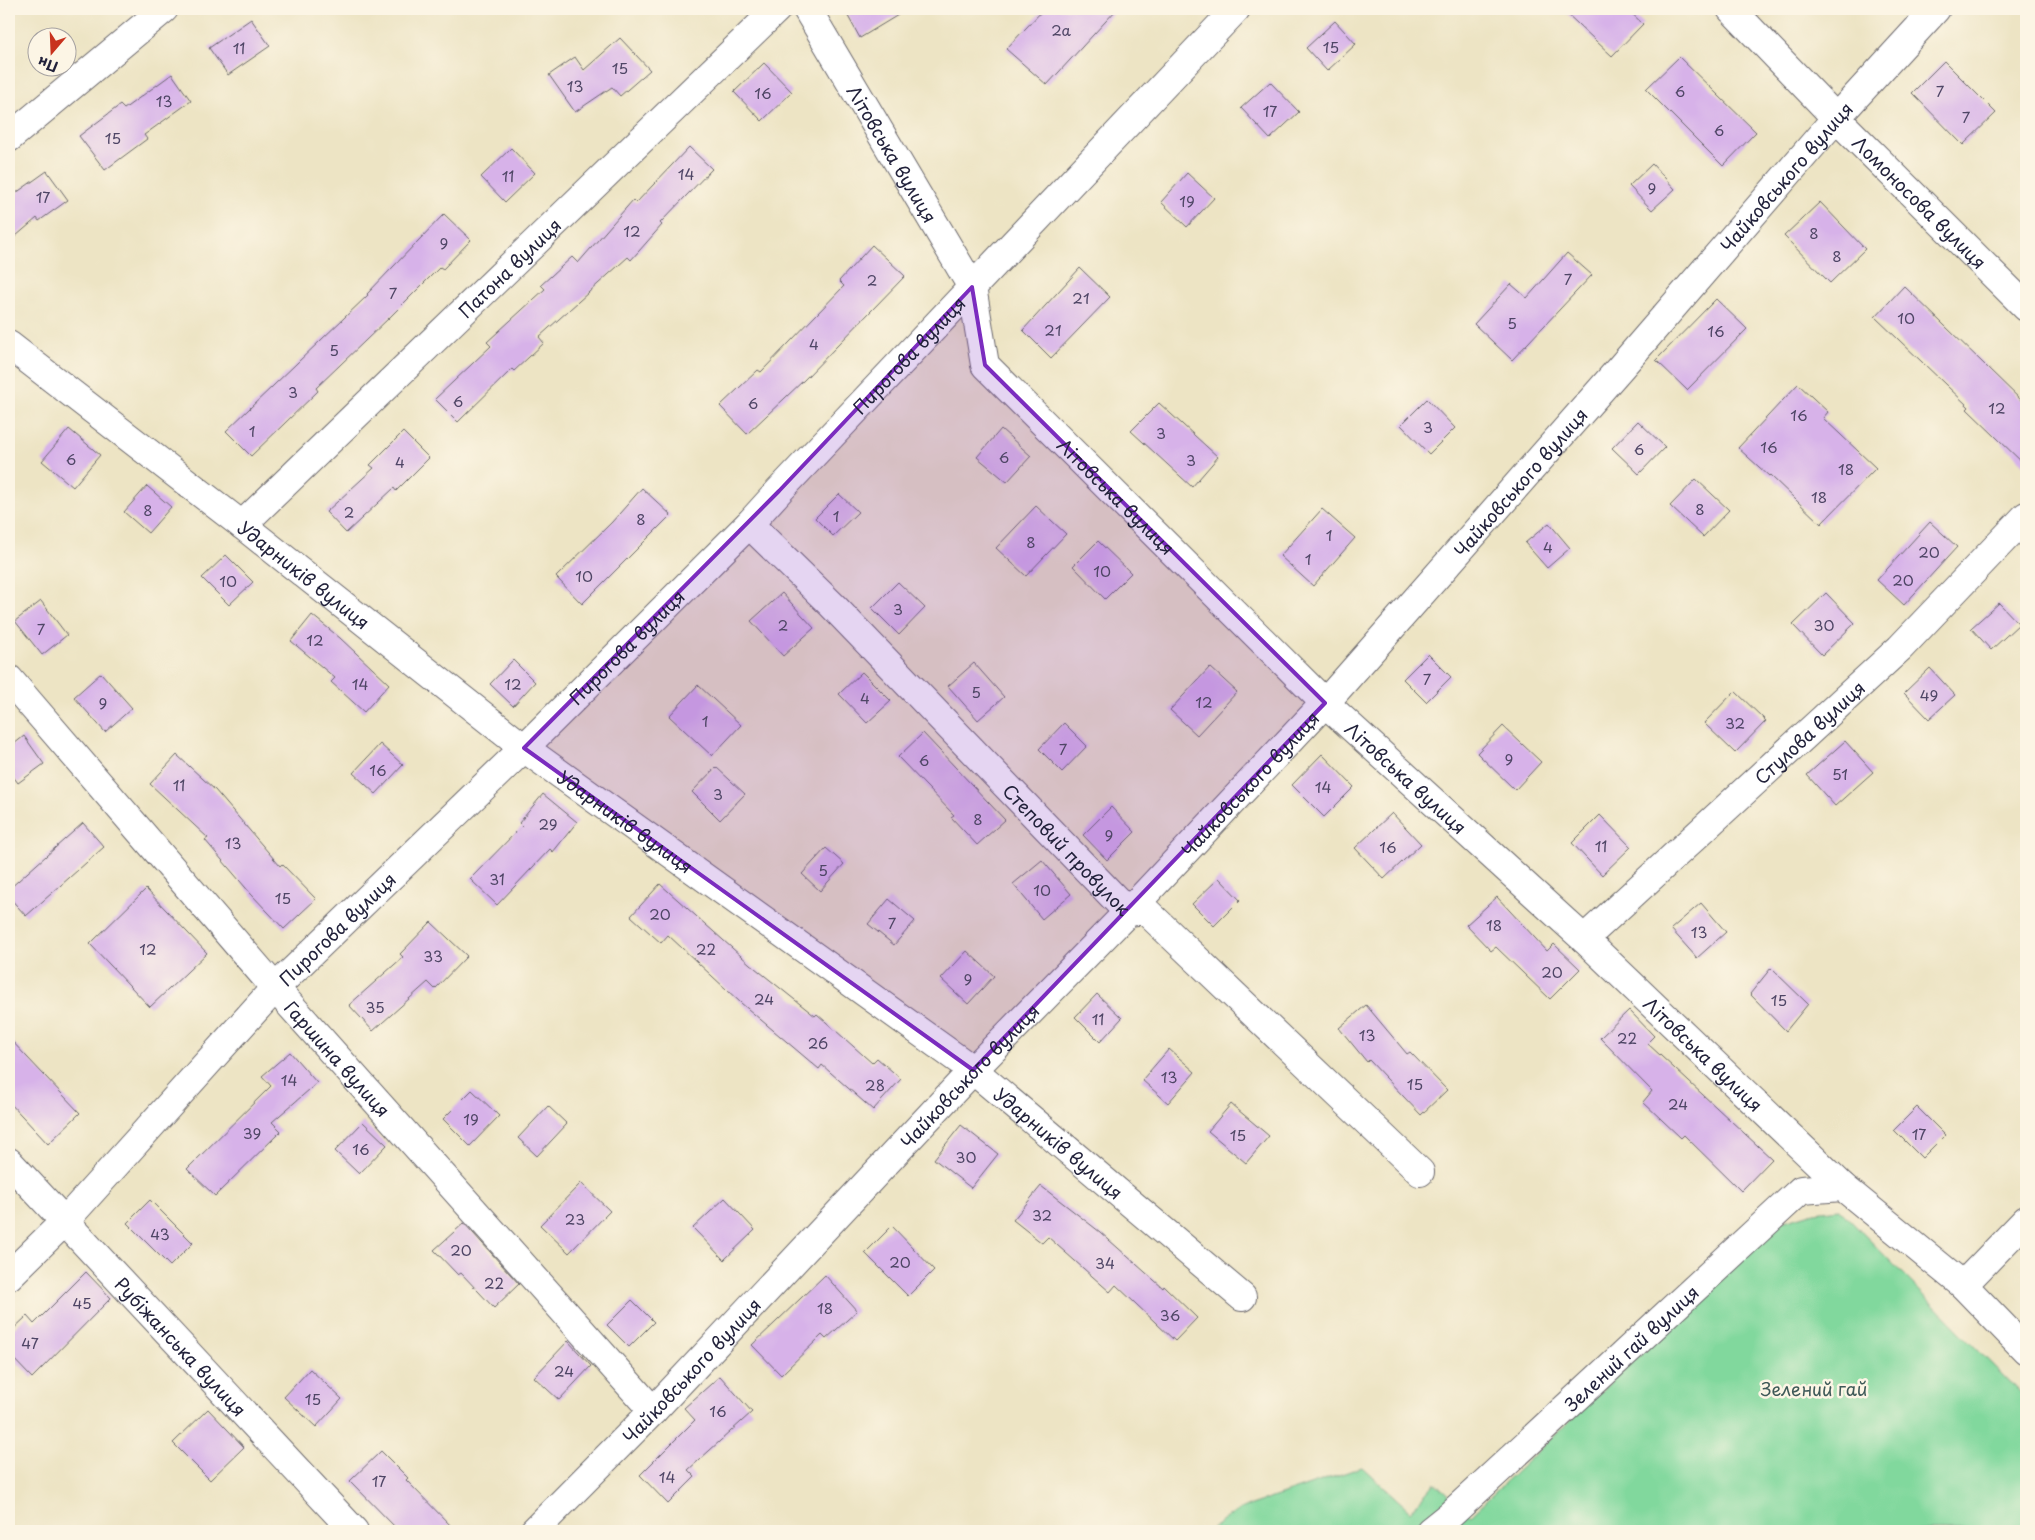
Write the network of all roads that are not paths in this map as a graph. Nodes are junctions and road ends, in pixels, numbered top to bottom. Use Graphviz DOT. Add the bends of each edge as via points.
graph roads {
  1 [pos="164,9"];
  2 [pos="777,9"];
  3 [pos="807,9"];
  4 [pos="1236,9"];
  5 [pos="1731,9"];
  6 [pos="1936,9"];
  7 [pos="1836,118"];
  8 [pos="9,138"];
  9 [pos="972,287"];
  10 [pos="2026,307"];
  11 [pos="9,345"];
  12 [pos="2026,516"];
  13 [pos="749,524"];
  14 [pos="242,526"];
  15 [pos="9,679"];
  16 [pos="1325,703"];
  17 [pos="524,748"];
  18 [pos="1128,912"];
  19 [pos="1584,939"];
  20 [pos="275,988"];
  21 [pos="973,1070"];
  22 [pos="9,1162"];
  23 [pos="1420,1172"];
  24 [pos="1843,1187"];
  25 [pos="2026,1220"];
  26 [pos="64,1222"];
  27 [pos="9,1276"];
  28 [pos="1963,1286"];
  29 [pos="1242,1297"];
  30 [pos="2026,1350"];
  31 [pos="653,1411"];
  32 [pos="354,1531"];
  33 [pos="534,1531"];
  34 [pos="1430,1531"];
  1 -- 8 [label="street"];
  2 -- 14 [label="street, Патона вулиця"];
  3 -- 9 [label="street, Літовська вулиця"];
  4 -- 9 [label="street, Пирогова вулиця"];
  5 -- 7 [label="street, Ломоносова вулиця"];
  6 -- 7 [label="street, Чайковського вулиця"];
  7 -- 10 [label="street, Ломоносова вулиця"];
  7 -- 16 [label="street, Чайковського вулиця"];
  9 -- 13 [label="street, Пирогова вулиця"];
  9 -- 16 [label="street, Літовська вулиця" via="985,365"];
  11 -- 14 [label="street, Ударників вулиця"];
  12 -- 19 [label="street, Стулова вулиця" via="1900,648"];
  13 -- 17 [label="street, Пирогова вулиця"];
  13 -- 18 [label="street, Степовий провулок" via="832,605"];
  14 -- 17 [label="street, Ударників вулиця"];
  15 -- 20 [label="street, Гаршина вулиця"];
  16 -- 18 [label="street, Чайковського вулиця"];
  16 -- 19 [label="street, Літовська вулиця"];
  17 -- 20 [label="street, Пирогова вулиця"];
  17 -- 21 [label="street, Ударників вулиця"];
  18 -- 21 [label="street, Чайковського вулиця"];
  18 -- 23 [label="street, Степовий провулок" via="1145,910"];
  19 -- 24 [label="street, Літовська вулиця"];
  20 -- 26 [label="street, Пирогова вулиця"];
  20 -- 31 [label="street, Гаршина вулиця"];
  21 -- 29 [label="street, Ударників вулиця"];
  21 -- 31 [label="street, Чайковського вулиця"];
  22 -- 26 [label="street, Рубіжанська вулиця"];
  24 -- 28 [label="street, Літовська вулиця"];
  24 -- 34 [label="street, Зелений гай вулиця" via="1802,1190"];
  25 -- 28 [label="street"];
  26 -- 27 [label="street, Пирогова вулиця"];
  26 -- 32 [label="street, Рубіжанська вулиця"];
  28 -- 30 [label="street, Літовська вулиця"];
  31 -- 33 [label="street, Чайковського вулиця"];
}
